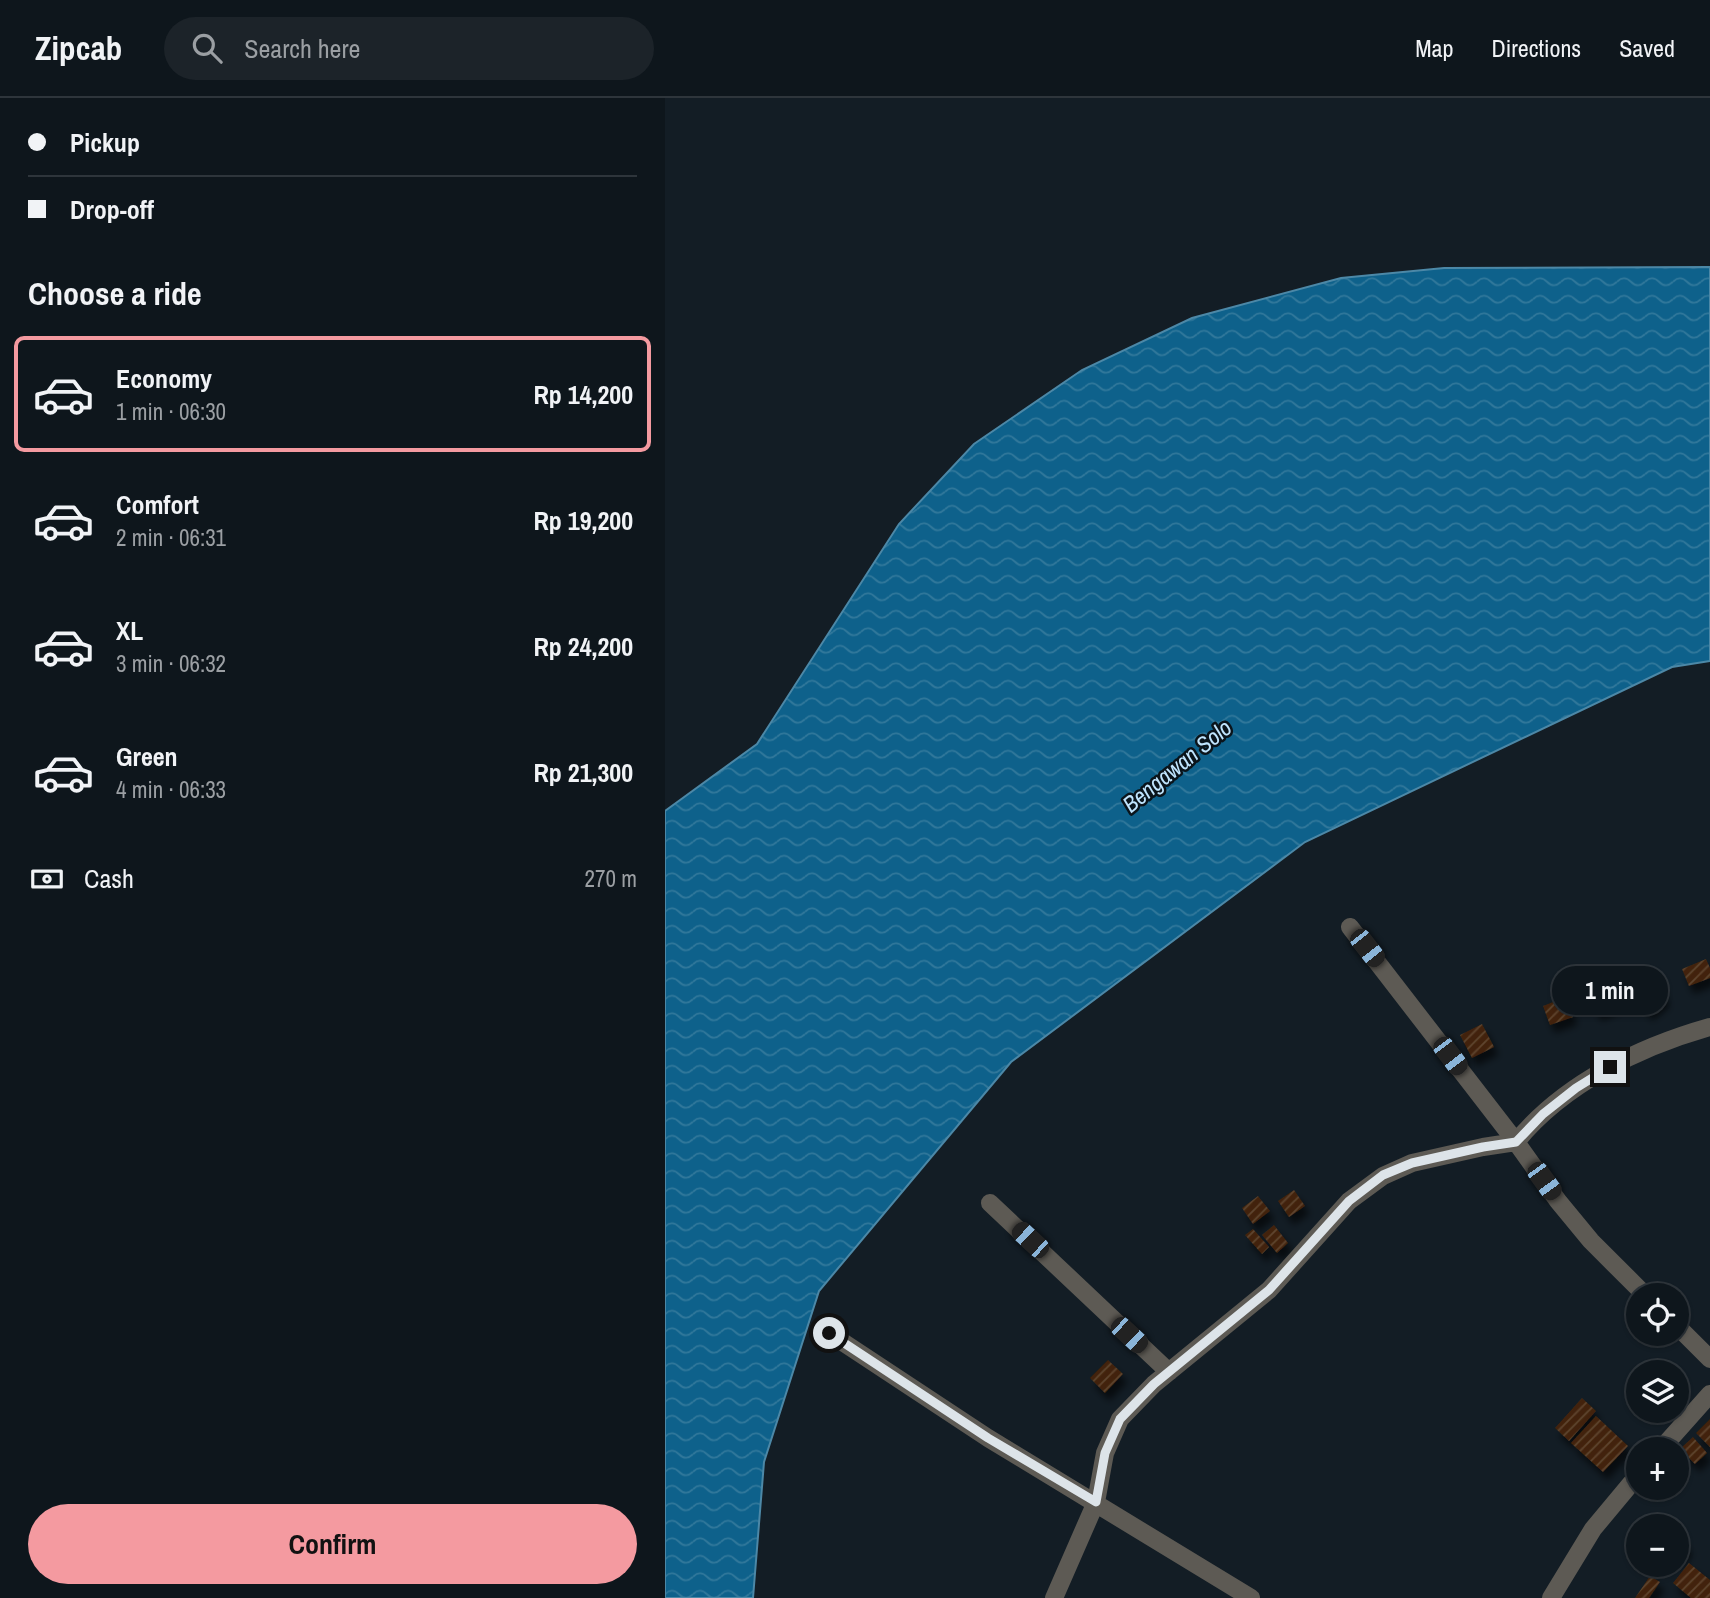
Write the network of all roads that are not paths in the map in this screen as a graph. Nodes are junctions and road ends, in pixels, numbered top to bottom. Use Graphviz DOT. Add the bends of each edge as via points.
graph roads {
  1 [pos="1350,927"];
  2 [pos="1710,1027"];
  3 [pos="1516,1142"];
  4 [pos="991,1203"];
  5 [pos="1633,1283"];
  6 [pos="829,1333"];
  7 [pos="1689,1338"];
  8 [pos="1710,1359"];
  9 [pos="1169,1372"];
  10 [pos="1710,1394"];
  11 [pos="1672,1437"];
  12 [pos="1626,1489"];
  13 [pos="1096,1502"];
  14 [pos="1054,1598"];
  15 [pos="1251,1598"];
  16 [pos="1551,1598"];
  1 -- 3 [label="street"];
  2 -- 3 [label="street" via="1655,1045 1610,1067 1543,1114"];
  3 -- 5 [label="street" via="1591,1241"];
  3 -- 9 [label="street" via="1412,1163 1383,1175 1349,1201 1269,1290"];
  4 -- 9 [label="street"];
  6 -- 13 [label="street" via="988,1438"];
  7 -- 8 [label="street"];
  9 -- 13 [label="street" via="1120,1419 1105,1453"];
  10 -- 11 [label="street"];
  12 -- 16 [label="street" via="1593,1529"];
  13 -- 14 [label="street"];
  13 -- 15 [label="street"];
}
